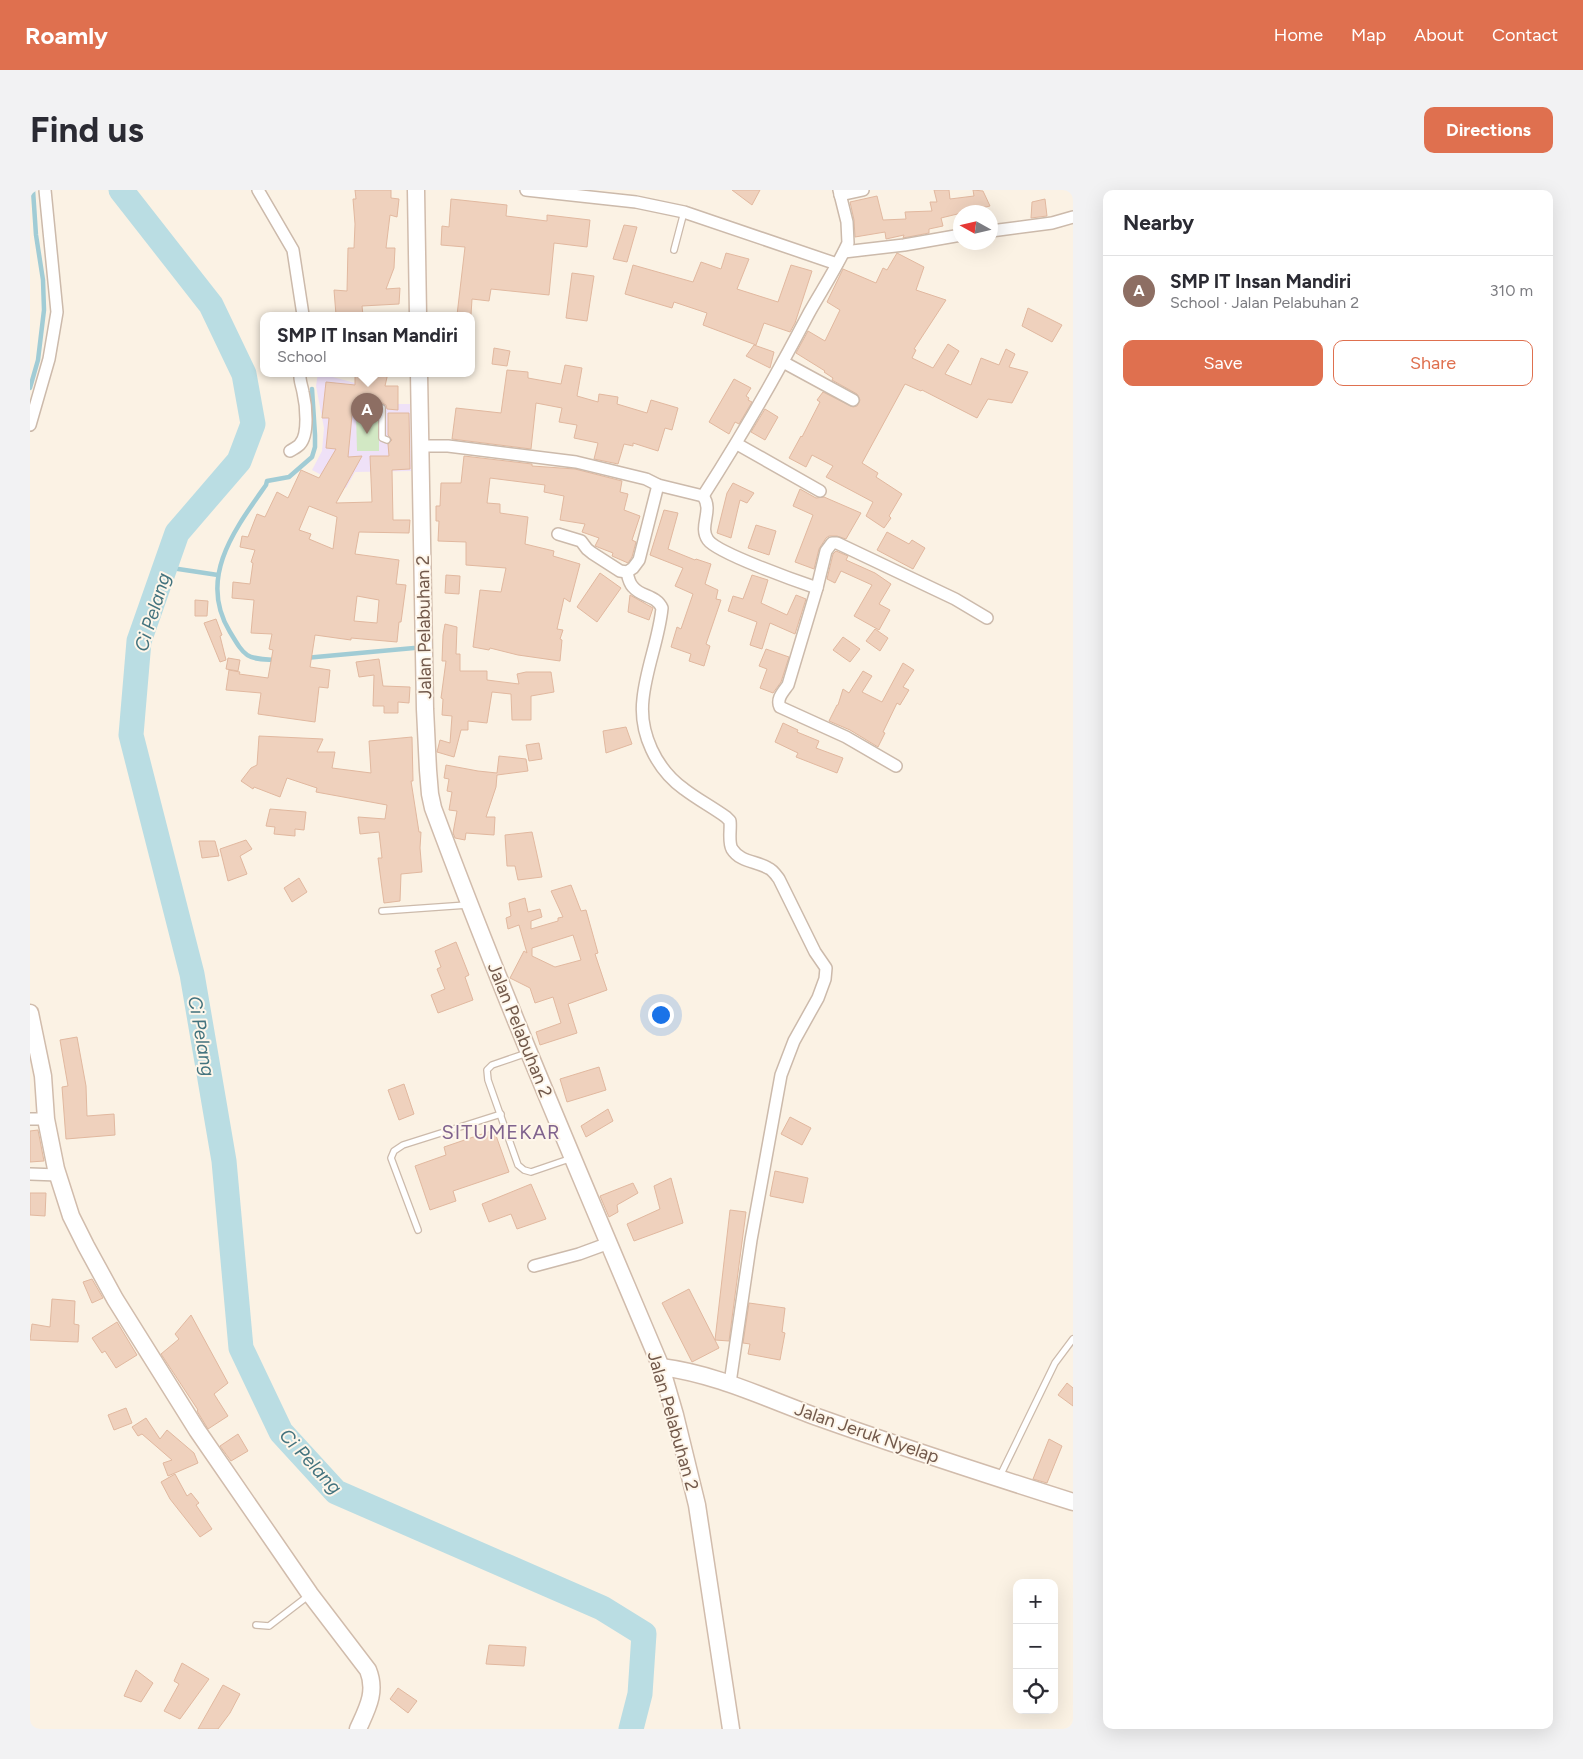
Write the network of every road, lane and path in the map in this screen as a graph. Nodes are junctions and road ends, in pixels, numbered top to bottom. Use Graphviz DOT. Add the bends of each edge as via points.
graph roads {
  1 [pos="46,190"];
  2 [pos="258,190"];
  3 [pos="416,190"];
  4 [pos="526,190"];
  5 [pos="863,190"];
  6 [pos="840,193"];
  7 [pos="684,212"];
  8 [pos="1073,217"];
  9 [pos="998,230"];
  10 [pos="953,237"];
  11 [pos="674,250"];
  12 [pos="844,252"];
  13 [pos="837,264"];
  14 [pos="303,312"];
  15 [pos="418,312"];
  16 [pos="783,362"];
  17 [pos="299,377"];
  18 [pos="419,377"];
  19 [pos="853,400"];
  20 [pos="382,408"];
  21 [pos="30,426"];
  22 [pos="387,440"];
  23 [pos="417,442"];
  24 [pos="737,444"];
  25 [pos="290,451"];
  26 [pos="658,485"];
  27 [pos="820,491"];
  28 [pos="703,496"];
  29 [pos="558,534"];
  30 [pos="627,572"];
  31 [pos="817,588"];
  32 [pos="987,618"];
  33 [pos="896,766"];
  34 [pos="469,904"];
  35 [pos="382,911"];
  36 [pos="30,1013"];
  37 [pos="529,1053"];
  38 [pos="501,1114"];
  39 [pos="38,1119"];
  40 [pos="572,1158"];
  41 [pos="30,1174"];
  42 [pos="58,1175"];
  43 [pos="418,1230"];
  44 [pos="609,1243"];
  45 [pos="534,1266"];
  46 [pos="1073,1339"];
  47 [pos="661,1367"];
  48 [pos="730,1383"];
  49 [pos="999,1478"];
  50 [pos="1073,1502"];
  51 [pos="310,1594"];
  52 [pos="256,1625"];
  53 [pos="358,1729"];
  54 [pos="731,1729"];
  1 -- 21 [label="street" via="57,312 49,359"];
  2 -- 14 [label="street" via="293,250"];
  3 -- 15 [label="main road"];
  4 -- 7 [label="street" via="636,202"];
  5 -- 6 [label="street"];
  6 -- 12 [label="street" via="849,235"];
  7 -- 11 [label="lane"];
  7 -- 13 [label="street"];
  8 -- 9 [label="street"];
  10 -- 12 [label="street"];
  12 -- 13 [label="street"];
  13 -- 16 [label="street"];
  16 -- 19 [label="street"];
  16 -- 24 [label="street"];
  17 -- 25 [label="street" via="306,424 303,440"];
  18 -- 23 [label="main road, Jalan Pelabuhan 2"];
  20 -- 22 [label="lane" via="382,438"];
  23 -- 26 [label="street" via="576,462 646,479"];
  23 -- 34 [label="main road, Jalan Pelabuhan 2" via="430,794"];
  24 -- 27 [label="street"];
  24 -- 28 [label="street"];
  26 -- 28 [label="street"];
  26 -- 30 [label="street" via="639,560"];
  28 -- 31 [label="street" via="707,502 704,530 708,541 720,549"];
  29 -- 30 [label="street" via="581,541 592,553"];
  30 -- 48 [label="street" via="631,586 657,601 662,608 643,699 650,749 682,788 730,821 730,845 736,853 742,859 769,868 779,879 826,968 820,994 794,1041 782,1075 751,1240"];
  31 -- 32 [label="street" via="826,551 832,543 837,543 955,599"];
  31 -- 33 [label="street" via="788,685 779,698 779,704"];
  34 -- 35 [label="lane"];
  34 -- 37 [label="main road, Jalan Pelabuhan 2"];
  36 -- 39 [label="main road" via="42,1076"];
  37 -- 38 [label="lane" via="492,1065 487,1070"];
  37 -- 40 [label="main road, Jalan Pelabuhan 2"];
  38 -- 40 [label="lane" via="518,1164 524,1170 531,1172"];
  38 -- 43 [label="lane" via="403,1145 394,1151 391,1158"];
  39 -- 42 [label="main road"];
  40 -- 44 [label="main road, Jalan Pelabuhan 2"];
  41 -- 42 [label="street"];
  42 -- 51 [label="main road" via="71,1216 115,1300 197,1430"];
  44 -- 45 [label="street"];
  44 -- 47 [label="main road, Jalan Pelabuhan 2"];
  46 -- 49 [label="lane" via="1055,1363"];
  47 -- 48 [label="main road, Jalan Jeruk Nyelap"];
  47 -- 54 [label="main road, Jalan Pelabuhan 2" via="697,1506"];
  48 -- 49 [label="main road, Jalan Jeruk Nyelap"];
  49 -- 50 [label="main road, Jalan Jeruk Nyelap"];
  51 -- 52 [label="lane" via="269,1626"];
  51 -- 53 [label="main road" via="372,1679 371,1696"];
}
